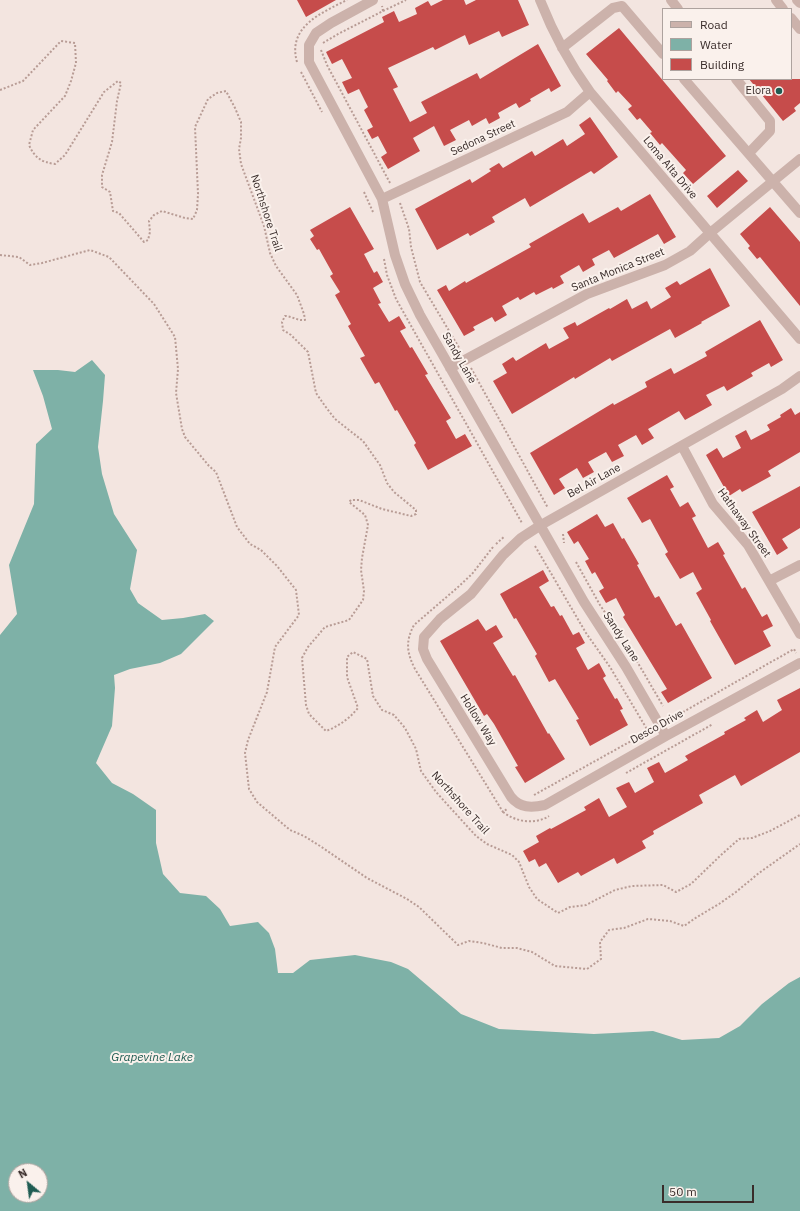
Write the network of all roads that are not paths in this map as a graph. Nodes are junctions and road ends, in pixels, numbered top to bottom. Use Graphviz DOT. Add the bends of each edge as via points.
graph roads {
  1 [pos="373,0"];
  2 [pos="540,0"];
  3 [pos="670,0"];
  4 [pos="776,0"];
  5 [pos="797,0"];
  6 [pos="800,3"];
  7 [pos="615,4"];
  8 [pos="677,8"];
  9 [pos="782,8"];
  10 [pos="792,19"];
  11 [pos="800,29"];
  12 [pos="562,48"];
  13 [pos="662,53"];
  14 [pos="685,80"];
  15 [pos="737,80"];
  16 [pos="590,92"];
  17 [pos="749,154"];
  18 [pos="800,160"];
  19 [pos="773,182"];
  20 [pos="382,199"];
  21 [pos="799,208"];
  22 [pos="710,233"];
  23 [pos="800,339"];
  24 [pos="450,368"];
  25 [pos="800,376"];
  26 [pos="682,446"];
  27 [pos="541,525"];
  28 [pos="800,564"];
  29 [pos="769,581"];
  30 [pos="800,634"];
  31 [pos="424,637"];
  32 [pos="798,659"];
  33 [pos="666,736"];
  34 [pos="521,805"];
  1 -- 20 [label="street, Sandy Lane" via="316,33 309,46 309,62"];
  2 -- 12 [label="street, Loma Alta Drive"];
  3 -- 8 [label="street"];
  4 -- 9 [label="street"];
  5 -- 6 [label="street"];
  7 -- 12 [label="street"];
  7 -- 13 [label="street" via="622,6"];
  10 -- 11 [label="street"];
  12 -- 16 [label="street, Loma Alta Drive"];
  14 -- 17 [label="street"];
  15 -- 17 [label="street" via="770,121 770,131"];
  16 -- 20 [label="street, Sedona Street" via="567,112"];
  16 -- 22 [label="street, Loma Alta Drive"];
  17 -- 19 [label="street"];
  18 -- 19 [label="street, Santa Monica Street"];
  19 -- 21 [label="street"];
  19 -- 22 [label="street, Santa Monica Street"];
  20 -- 24 [label="street, Sandy Lane" via="395,255 405,284"];
  22 -- 23 [label="street, Loma Alta Drive"];
  22 -- 24 [label="street, Santa Monica Street" via="690,251 665,265 587,294"];
  24 -- 27 [label="street, Sandy Lane"];
  25 -- 26 [label="street, Bel Air Lane"];
  26 -- 27 [label="street, Bel Air Lane"];
  26 -- 29 [label="street, Hathaway Street" via="713,504 748,545"];
  27 -- 31 [label="street, Bel Air Lane" via="521,538 503,555 471,594 440,619"];
  27 -- 33 [label="street, Sandy Lane" via="584,602"];
  28 -- 29 [label="street"];
  29 -- 30 [label="street, Hathaway Street"];
  31 -- 34 [label="street, Hollow Way" via="423,649 427,659 511,797"];
  32 -- 33 [label="street, Desco Drive"];
  33 -- 34 [label="street, Desco Drive" via="545,805 534,808"];
}
